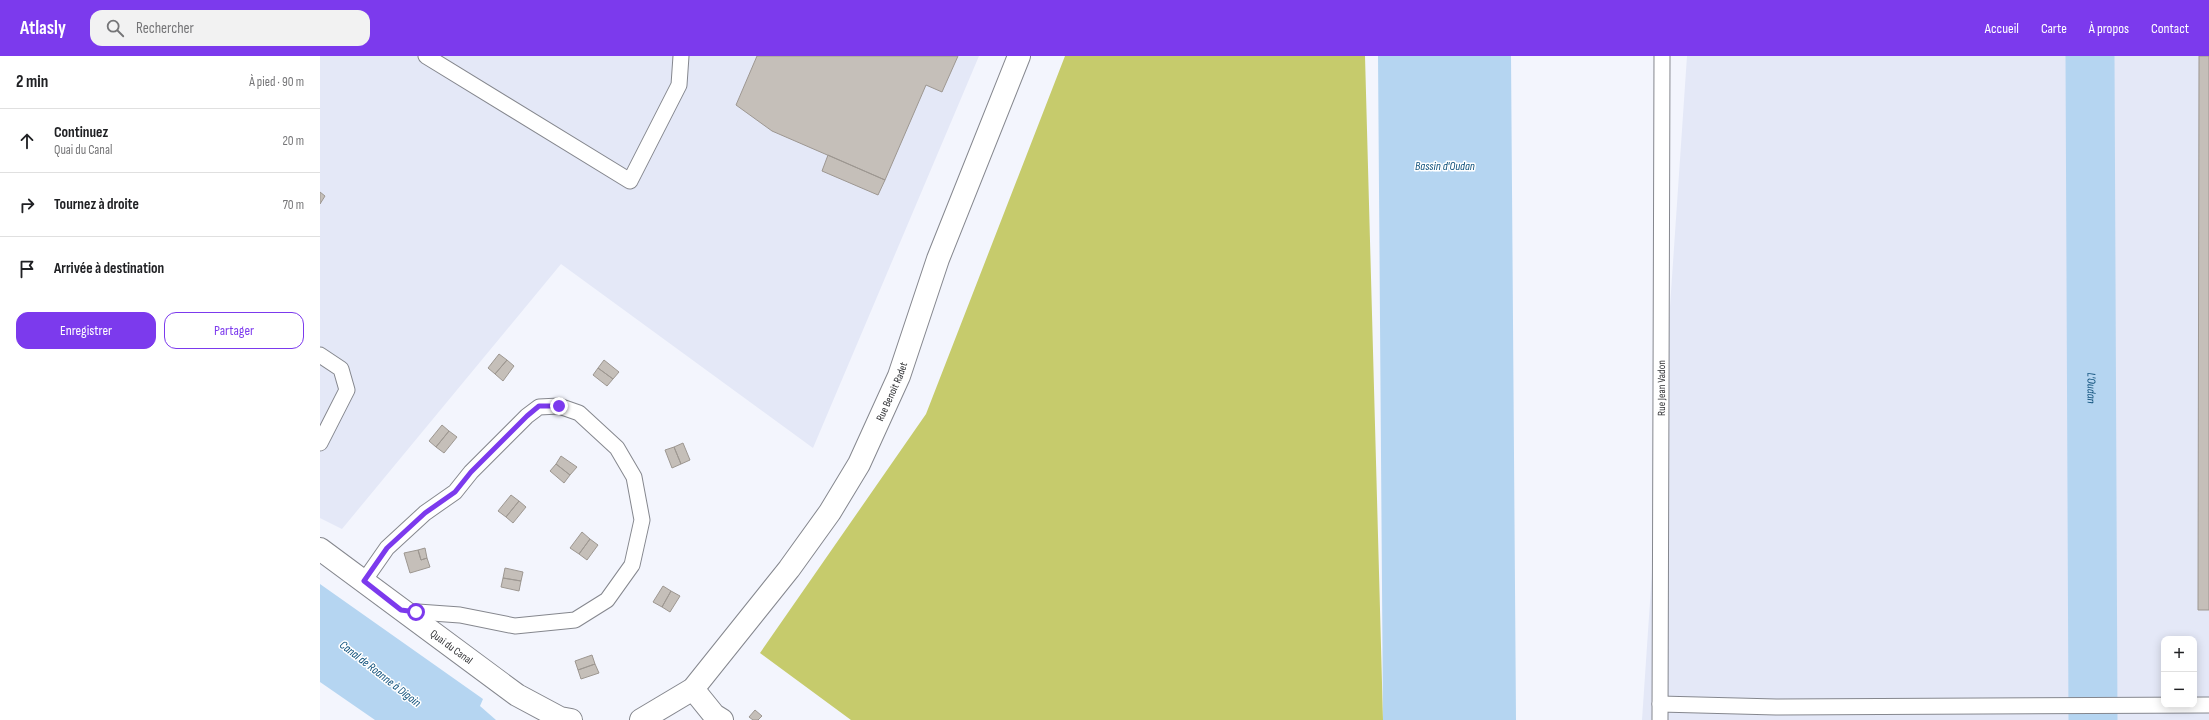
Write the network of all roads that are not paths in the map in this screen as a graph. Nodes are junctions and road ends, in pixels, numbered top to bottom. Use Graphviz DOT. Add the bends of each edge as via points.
graph roads {
  1 [pos="426,56"];
  2 [pos="681,56"];
  3 [pos="1019,56"];
  4 [pos="1662,56"];
  5 [pos="320,355"];
  6 [pos="320,443"];
  7 [pos="320,550"];
  8 [pos="364,581"];
  9 [pos="401,610"];
  10 [pos="693,689"];
  11 [pos="1660,704"];
  12 [pos="2209,705"];
  13 [pos="571,720"];
  14 [pos="641,720"];
  15 [pos="722,720"];
  16 [pos="1660,720"];
  1 -- 2 [label="lane" via="630,181 679,85"];
  3 -- 10 [label="street, Rue Benoit Radet" via="938,259 899,376 859,464 830,512 789,569"];
  4 -- 11 [label="lane, Rue Jean Vadon"];
  5 -- 6 [label="lane" via="341,369 347,390"];
  7 -- 8 [label="street, Quai du Canal"];
  8 -- 9 [label="street, Quai du Canal"];
  8 -- 9 [label="lane" via="387,548 425,513 455,492 471,472 539,406 559,406 579,413 617,448 634,477 642,520 632,565 607,600 575,620 515,626 460,615"];
  9 -- 13 [label="street, Quai du Canal" via="517,695 560,718"];
  10 -- 14 [label="street"];
  10 -- 15 [label="street" via="714,715"];
  11 -- 12 [label="lane" via="1776,707"];
  11 -- 16 [label="lane, Rue Jean Vadon"];
}
